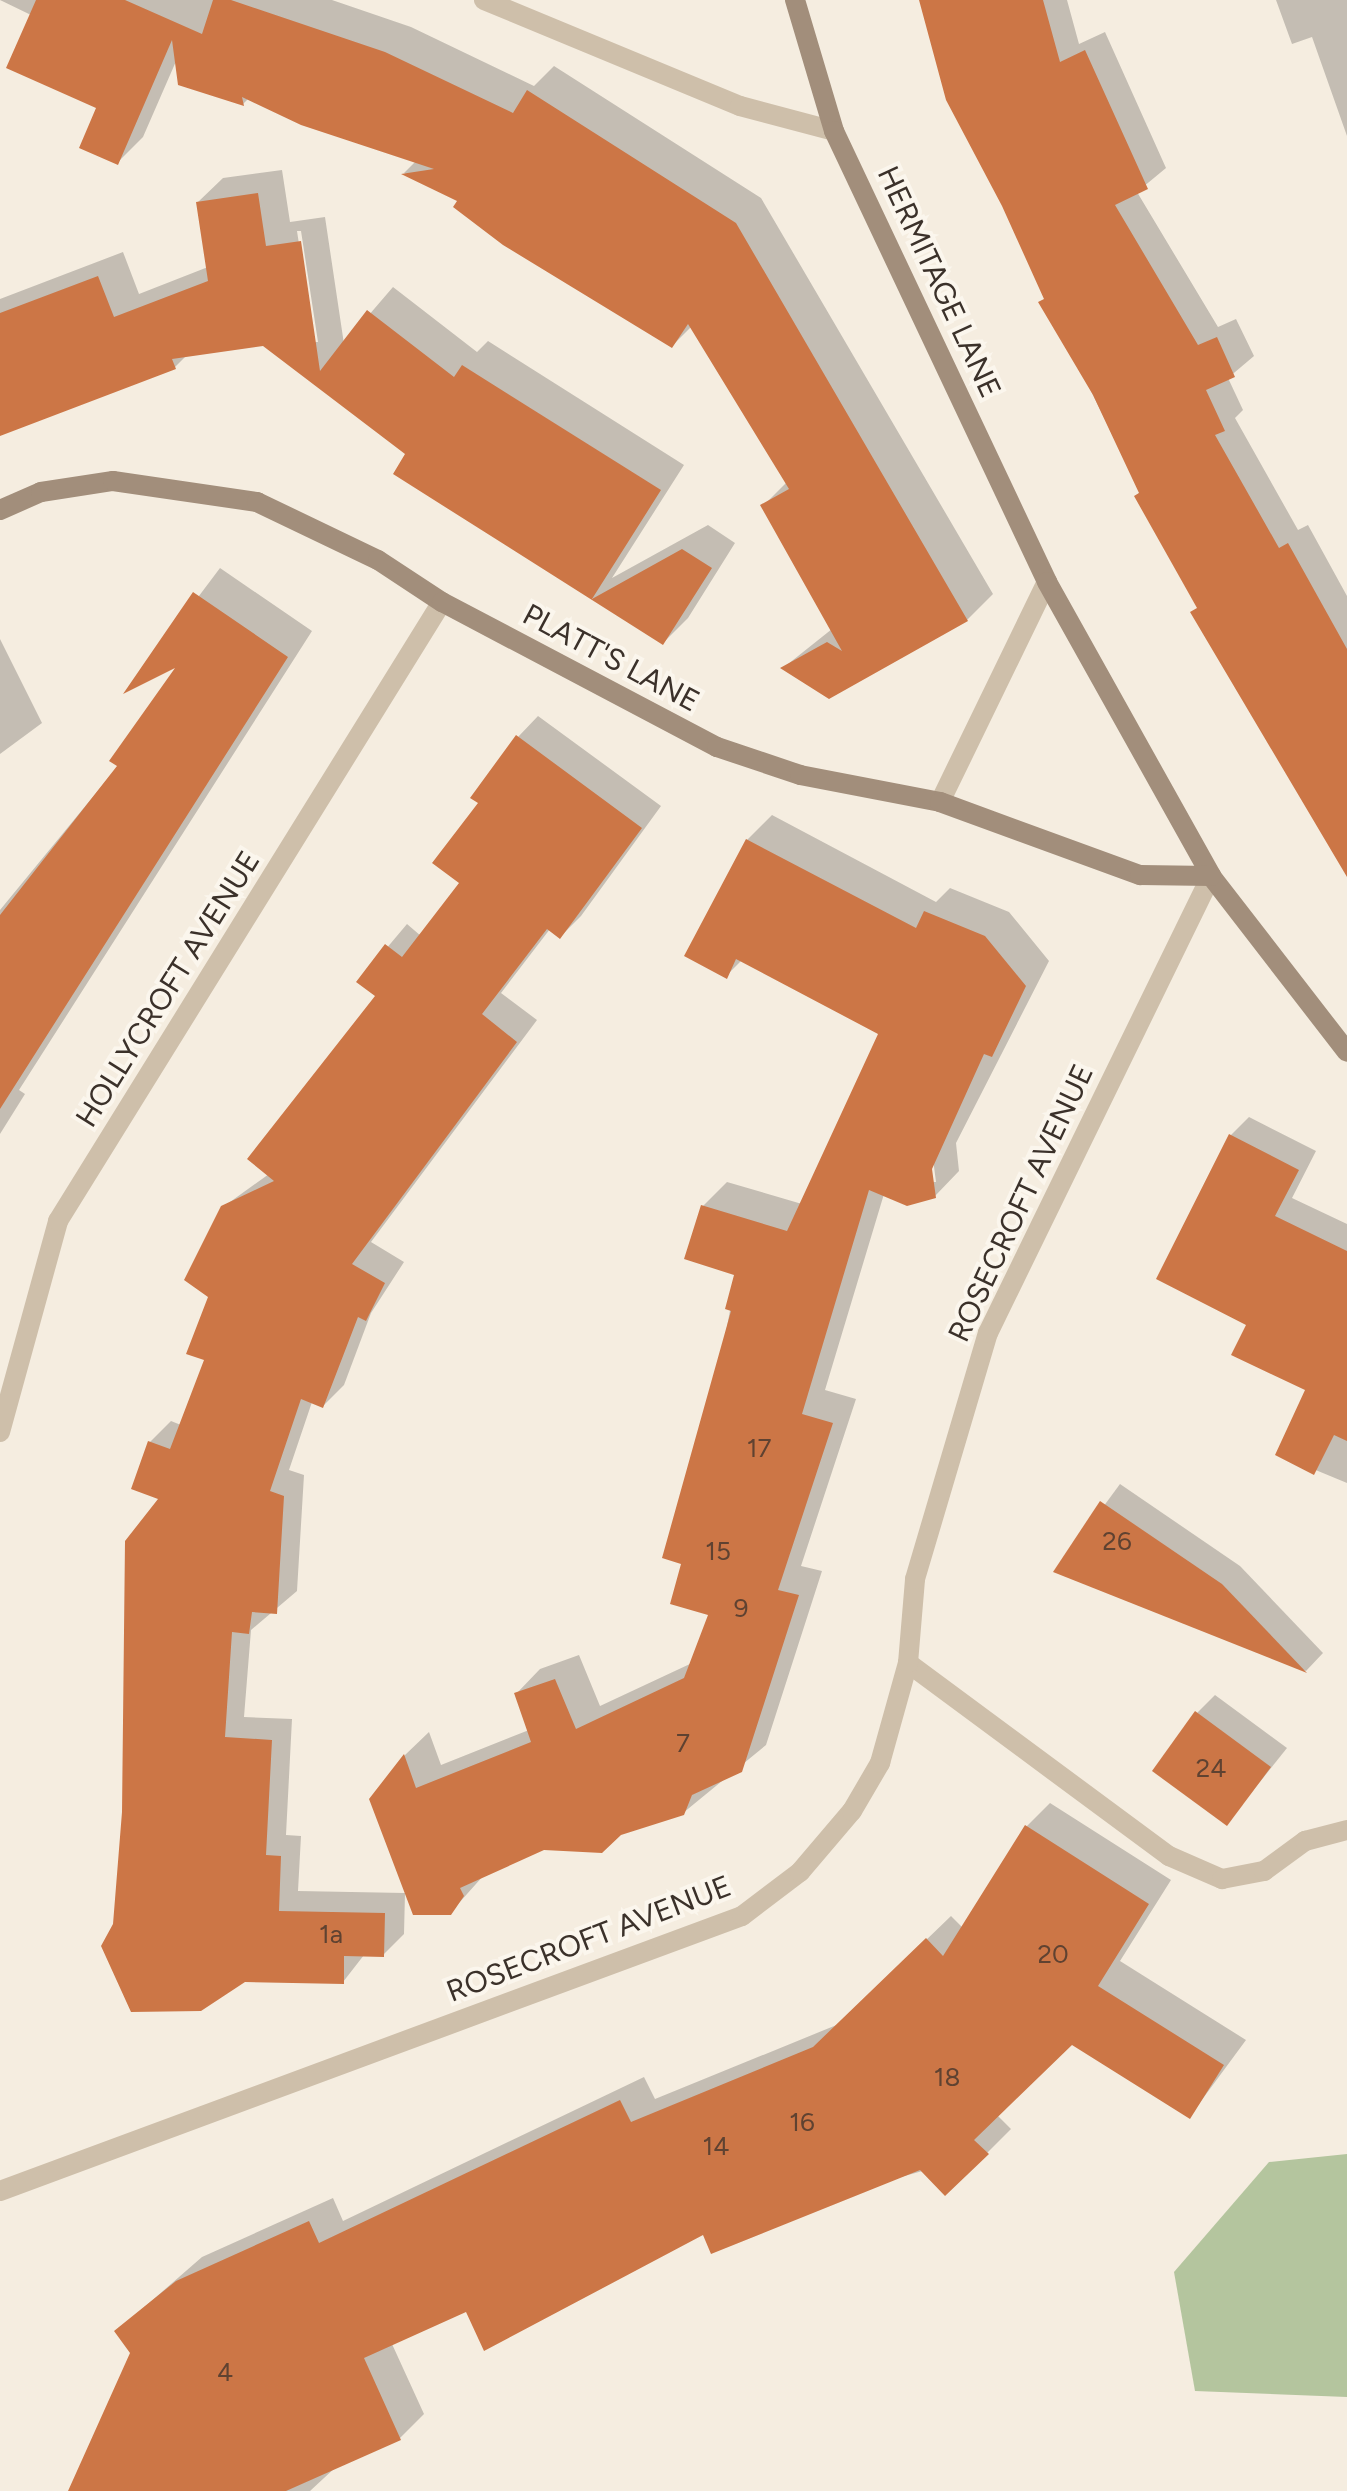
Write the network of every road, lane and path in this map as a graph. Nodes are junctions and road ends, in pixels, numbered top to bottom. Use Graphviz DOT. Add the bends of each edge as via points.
graph roads {
  1 [pos="484,0"];
  2 [pos="795,0"];
  3 [pos="834,131"];
  4 [pos="0,510"];
  5 [pos="1047,582"];
  6 [pos="442,602"];
  7 [pos="940,802"];
  8 [pos="1211,876"];
  9 [pos="1347,1052"];
  10 [pos="0,1432"];
  11 [pos="908,1663"];
  12 [pos="1347,1830"];
  13 [pos="0,2191"];
  1 -- 3 [label="street" via="740,106"];
  2 -- 3 [label="street, HERMITAGE LANE"];
  3 -- 5 [label="street, HERMITAGE LANE"];
  4 -- 6 [label="street, PLATT'S LANE" via="41,492 113,481 257,502 378,560"];
  5 -- 7 [label="street"];
  5 -- 8 [label="street"];
  6 -- 7 [label="street, PLATT'S LANE" via="717,747 800,775"];
  6 -- 10 [label="street, HOLLYCROFT AVENUE" via="58,1221"];
  7 -- 8 [label="street, PLATT'S LANE" via="1140,875"];
  8 -- 9 [label="street"];
  8 -- 11 [label="street, ROSECROFT AVENUE" via="988,1333 915,1579"];
  11 -- 12 [label="street" via="1169,1856 1222,1879 1264,1871 1305,1841"];
  11 -- 13 [label="street, ROSECROFT AVENUE" via="880,1763 852,1811 800,1872 742,1916"];
}
